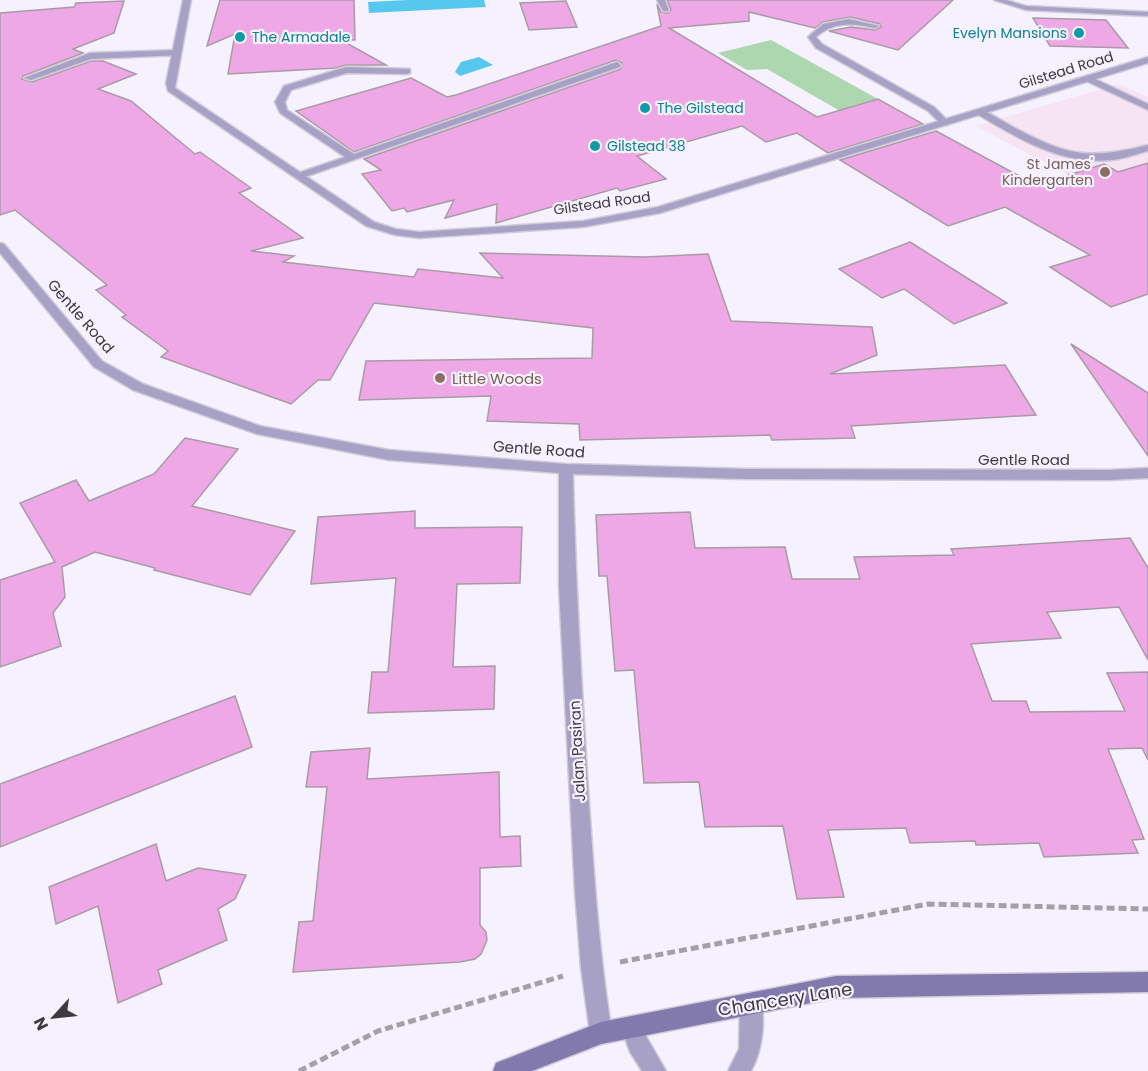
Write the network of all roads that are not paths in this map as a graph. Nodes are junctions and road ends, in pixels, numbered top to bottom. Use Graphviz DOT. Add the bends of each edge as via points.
graph roads {
  1 [pos="187,0"];
  2 [pos="661,0"];
  3 [pos="998,0"];
  4 [pos="666,9"];
  5 [pos="1148,14"];
  6 [pos="875,26"];
  7 [pos="177,53"];
  8 [pos="1148,60"];
  9 [pos="617,65"];
  10 [pos="407,71"];
  11 [pos="28,78"];
  12 [pos="1089,79"];
  13 [pos="1148,107"];
  14 [pos="981,112"];
  15 [pos="945,123"];
  16 [pos="1148,148"];
  17 [pos="352,157"];
  18 [pos="298,176"];
  19 [pos="0,246"];
  20 [pos="566,468"];
  21 [pos="1148,473"];
  22 [pos="1148,982"];
  23 [pos="751,1004"];
  24 [pos="632,1027"];
  25 [pos="601,1033"];
  26 [pos="504,1071"];
  27 [pos="655,1071"];
  28 [pos="739,1071"];
  1 -- 7 [label="street, Gilstead Road"];
  2 -- 4 [label="street"];
  3 -- 5 [label="street" via="1026,8"];
  6 -- 15 [label="street" via="838,21 812,37 819,46 931,109"];
  7 -- 11 [label="street" via="90,57"];
  7 -- 18 [label="street, Gilstead Road" via="171,88"];
  8 -- 12 [label="street, Gilstead Road"];
  9 -- 17 [label="street"];
  10 -- 17 [label="street" via="346,70 287,88 280,102 284,111"];
  12 -- 13 [label="street"];
  12 -- 14 [label="street, Gilstead Road"];
  14 -- 15 [label="street, Gilstead Road"];
  14 -- 16 [label="street" via="1039,142 1077,156 1111,157"];
  15 -- 18 [label="street, Gilstead Road" via="660,210 583,224 419,235 394,232 370,224"];
  17 -- 18 [label="street"];
  19 -- 20 [label="street, Gentle Road" via="98,364 138,387 257,430 389,455"];
  20 -- 21 [label="street, Gentle Road" via="746,474"];
  20 -- 25 [label="street, Jalan Pasiran" via="567,588 591,968"];
  22 -- 23 [label="street, Chancery Lane" via="836,987"];
  23 -- 24 [label="street, Chancery Lane"];
  23 -- 28 [label="street" via="750,1051"];
  24 -- 25 [label="street, Chancery Lane"];
  24 -- 27 [label="street"];
  25 -- 26 [label="street, Chancery Lane"];
}
